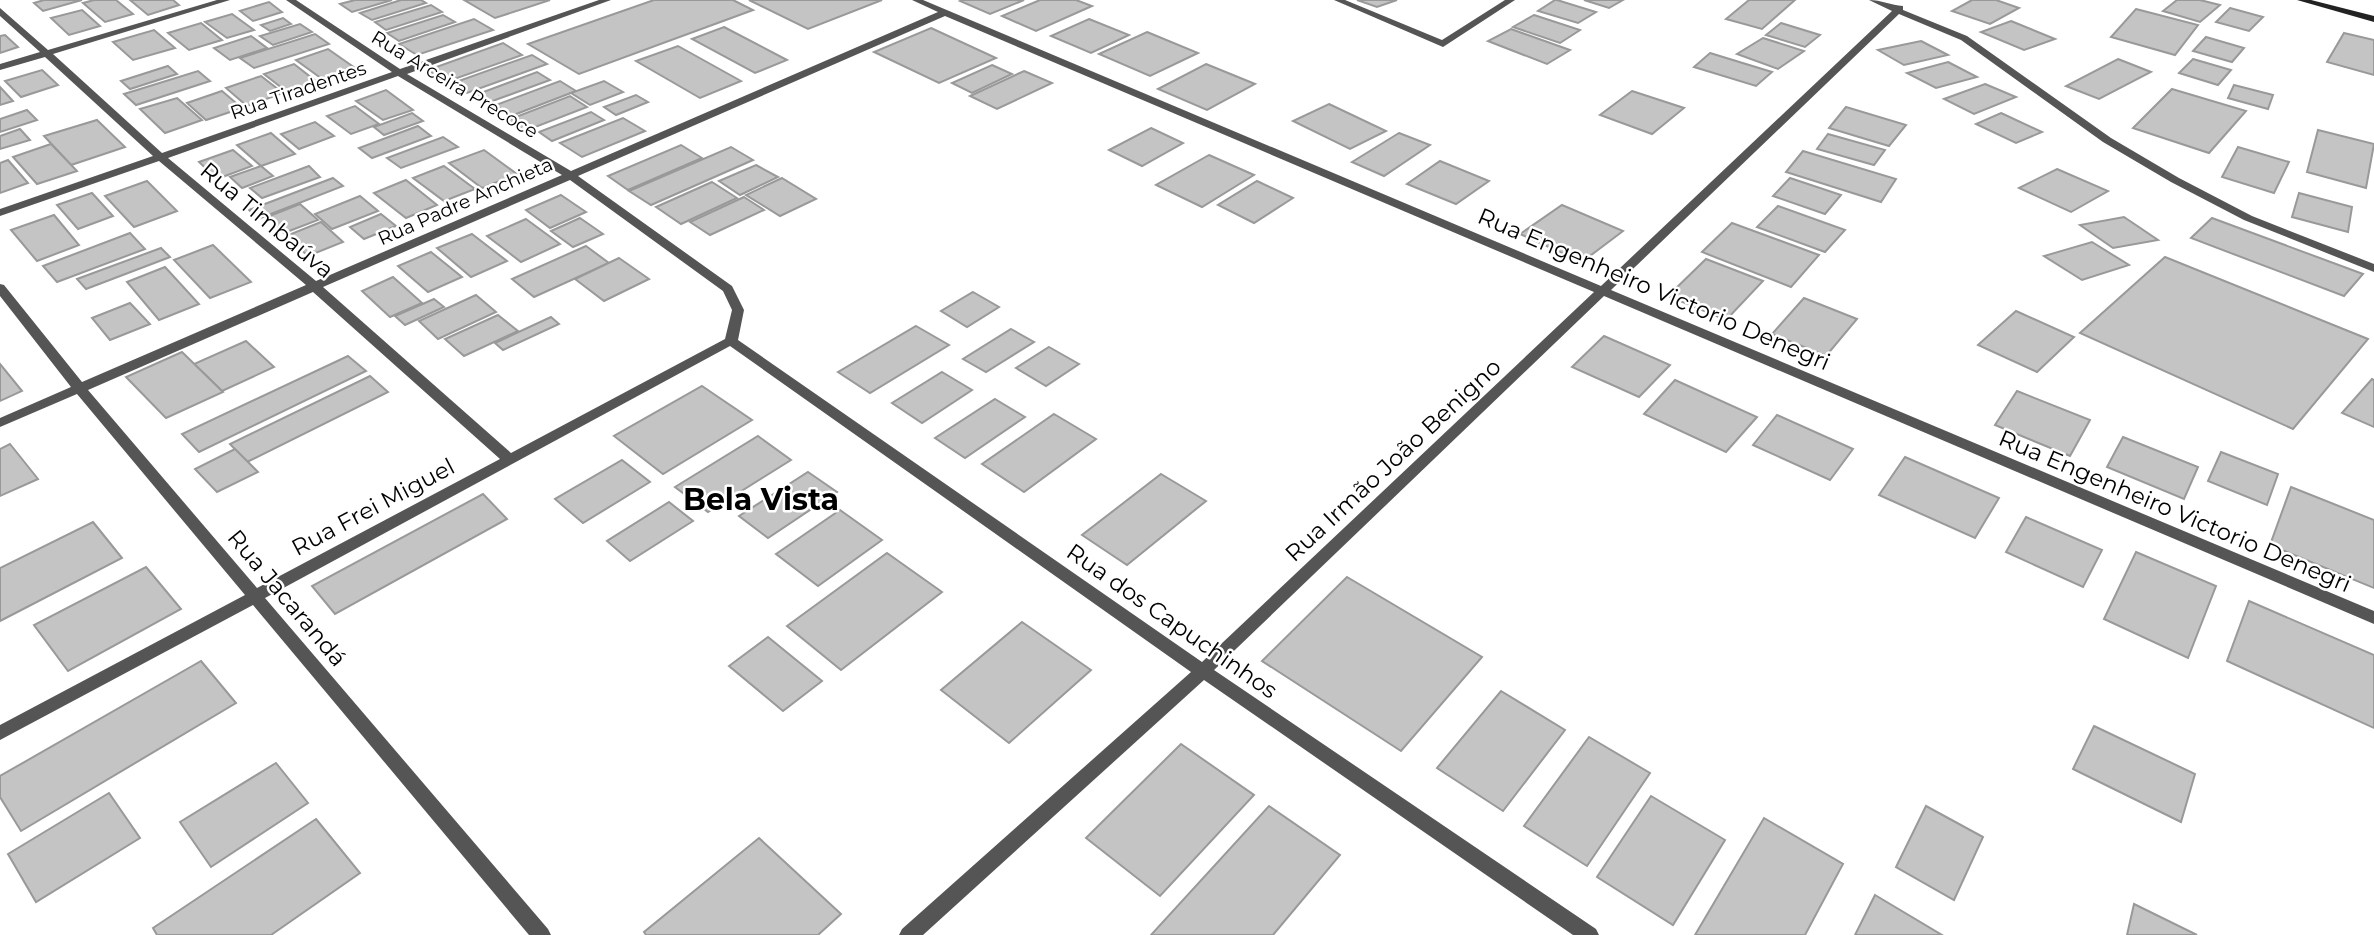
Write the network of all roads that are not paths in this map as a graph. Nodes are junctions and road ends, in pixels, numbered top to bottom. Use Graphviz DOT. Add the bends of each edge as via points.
graph roads {
  1 [pos="226,0"];
  2 [pos="290,0"];
  3 [pos="607,0"];
  4 [pos="916,0"];
  5 [pos="1338,0"];
  6 [pos="1511,0"];
  7 [pos="1873,0"];
  8 [pos="2301,0"];
  9 [pos="1900,8"];
  10 [pos="0,10"];
  11 [pos="946,12"];
  12 [pos="2374,19"];
  13 [pos="47,53"];
  14 [pos="0,67"];
  15 [pos="399,73"];
  16 [pos="160,156"];
  17 [pos="569,174"];
  18 [pos="0,213"];
  19 [pos="2374,268"];
  20 [pos="314,286"];
  21 [pos="0,288"];
  22 [pos="1605,291"];
  23 [pos="731,341"];
  24 [pos="80,389"];
  25 [pos="0,423"];
  26 [pos="509,459"];
  27 [pos="255,596"];
  28 [pos="2374,618"];
  29 [pos="1203,671"];
  30 [pos="0,733"];
  31 [pos="541,935"];
  32 [pos="909,935"];
  33 [pos="1589,935"];
  1 -- 13 [label="street"];
  2 -- 15 [label="street, Rua Arceira Precoce"];
  3 -- 15 [label="street, Rua Tiradentes"];
  4 -- 11 [label="street, Rua Engenheiro Victorio Denegri"];
  5 -- 6 [label="street" via="1443,44"];
  7 -- 9 [label="street"];
  8 -- 12 [label="main road"];
  9 -- 19 [label="street" via="1964,38 2107,140 2175,180 2248,218"];
  9 -- 22 [label="street, Rua Irmão João Benigno"];
  10 -- 13 [label="street, Rua Timbaúva"];
  11 -- 17 [label="street, Rua Padre Anchieta"];
  11 -- 22 [label="street, Rua Engenheiro Victorio Denegri"];
  13 -- 14 [label="street"];
  13 -- 16 [label="street, Rua Timbaúva"];
  15 -- 16 [label="street, Rua Tiradentes"];
  15 -- 17 [label="street, Rua Arceira Precoce"];
  16 -- 18 [label="street, Rua Tiradentes"];
  16 -- 20 [label="street, Rua Timbaúva"];
  17 -- 20 [label="street, Rua Padre Anchieta"];
  17 -- 23 [label="street, Rua Arceira Precoce" via="728,289 738,310"];
  20 -- 24 [label="street, Rua Padre Anchieta"];
  20 -- 26 [label="street, Rua Timbaúva"];
  21 -- 24 [label="street, Rua Jacarandá"];
  22 -- 28 [label="street, Rua Engenheiro Victorio Denegri"];
  22 -- 29 [label="street, Rua Irmão João Benigno"];
  23 -- 26 [label="street, Rua Frei Miguel"];
  23 -- 29 [label="street, Rua dos Capuchinhos"];
  24 -- 25 [label="street, Rua Padre Anchieta"];
  24 -- 27 [label="street, Rua Jacarandá"];
  26 -- 27 [label="street, Rua Frei Miguel"];
  27 -- 30 [label="street, Rua Frei Miguel"];
  27 -- 31 [label="street, Rua Jacarandá"];
  29 -- 32 [label="street, Rua Irmão João Benigno"];
  29 -- 33 [label="street, Rua dos Capuchinhos"];
}
